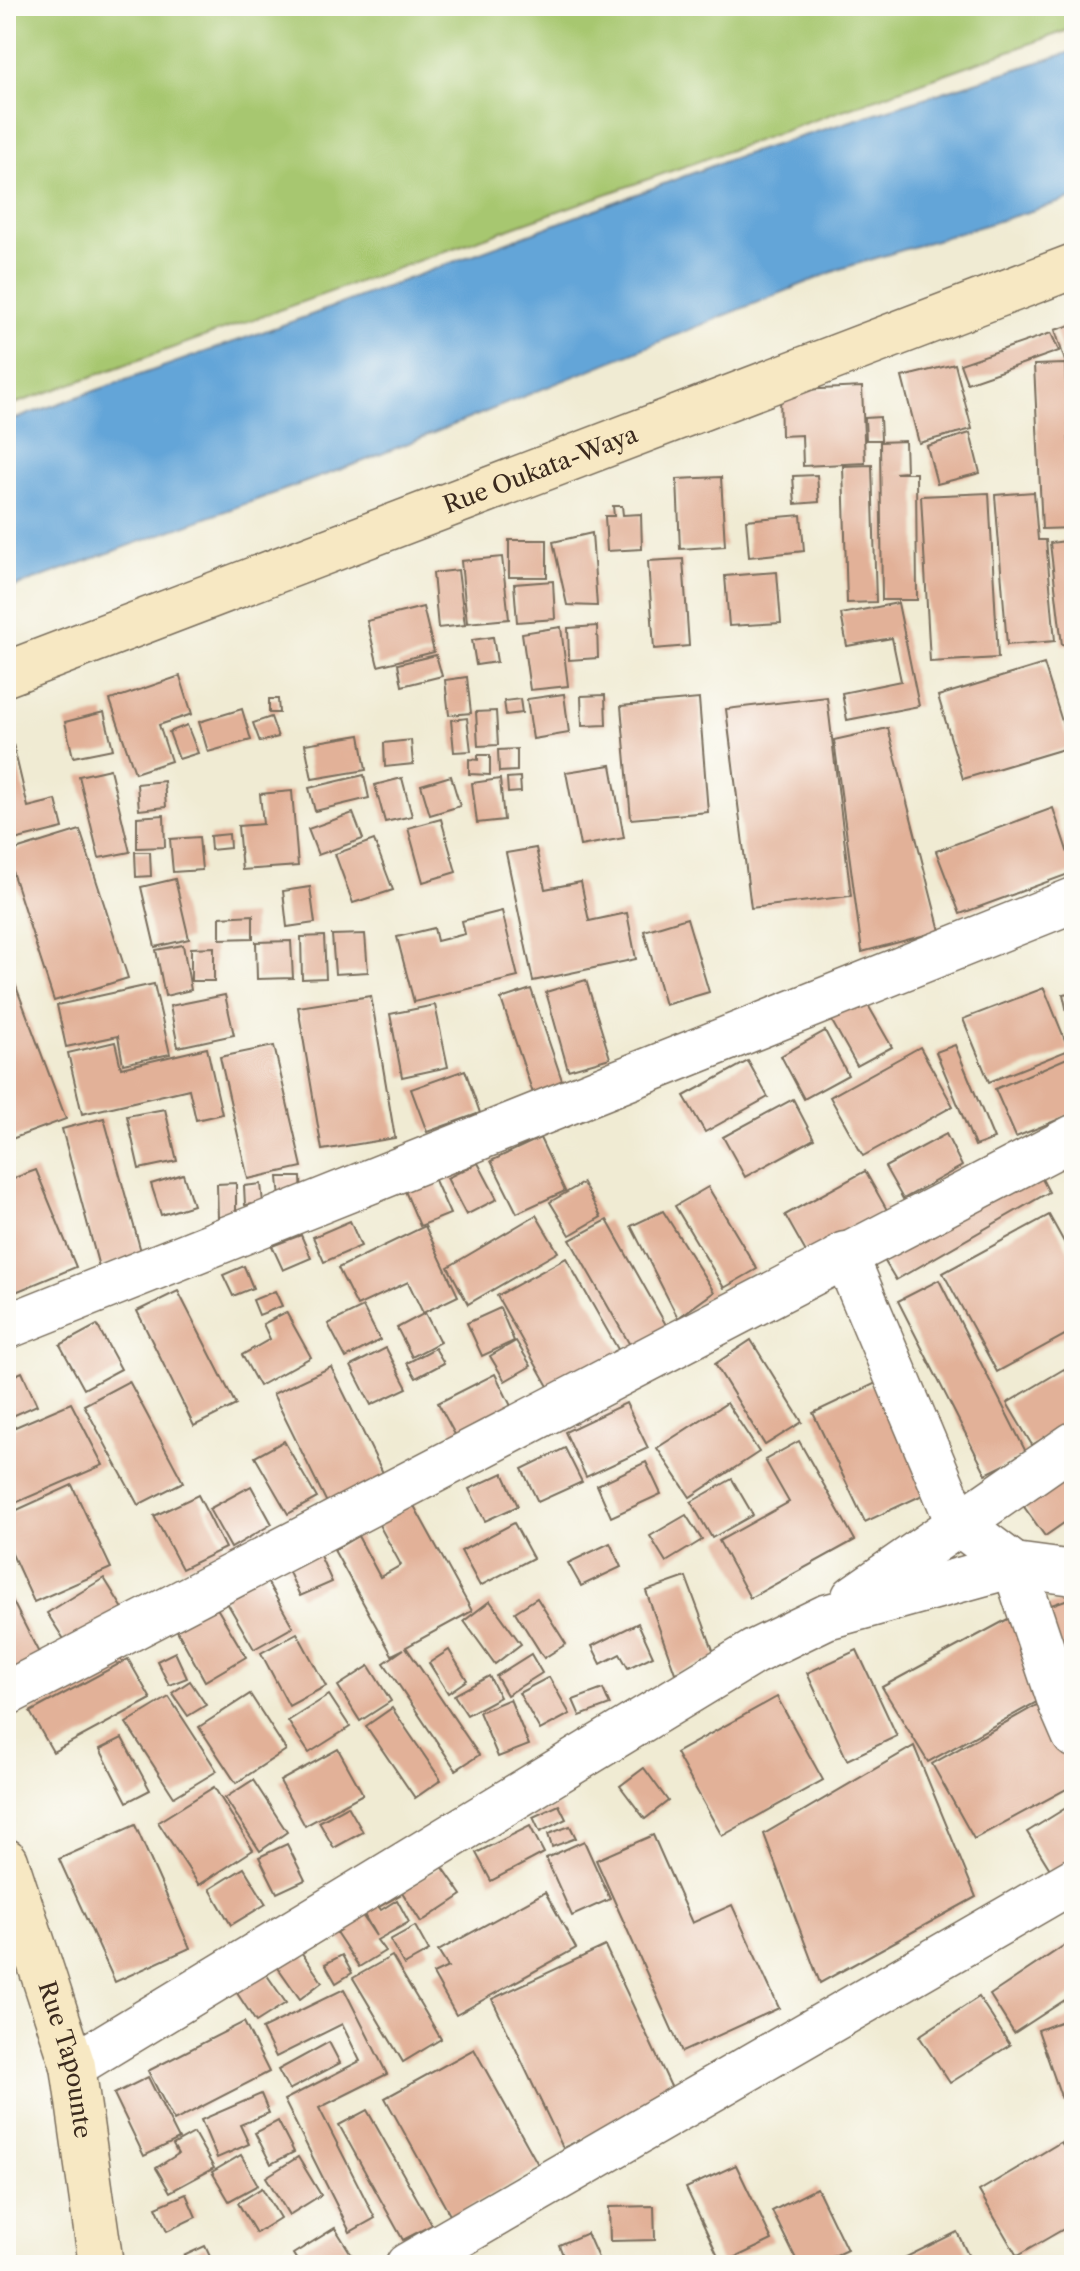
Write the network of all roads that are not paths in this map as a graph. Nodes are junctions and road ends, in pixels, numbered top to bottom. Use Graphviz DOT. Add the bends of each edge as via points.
graph roads {
  1 [pos="1074,266"];
  2 [pos="6,674"];
  3 [pos="1074,900"];
  4 [pos="1074,1137"];
  5 [pos="845,1254"];
  6 [pos="6,1327"];
  7 [pos="1074,1444"];
  8 [pos="958,1523"];
  9 [pos="1014,1565"];
  10 [pos="1074,1573"];
  11 [pos="826,1617"];
  12 [pos="6,1694"];
  13 [pos="1074,1735"];
  14 [pos="6,1861"];
  15 [pos="1074,1880"];
  16 [pos="73,2066"];
  17 [pos="101,2265"];
  18 [pos="408,2265"];
  1 -- 2 [label="street, Rue Oukata-Waya"];
  3 -- 6 [label="street"];
  4 -- 5 [label="street"];
  5 -- 8 [label="street"];
  5 -- 12 [label="street"];
  7 -- 8 [label="street"];
  8 -- 9 [label="street"];
  8 -- 11 [label="street"];
  9 -- 10 [label="street"];
  9 -- 11 [label="street"];
  9 -- 13 [label="street"];
  11 -- 16 [label="street" via="754,1652"];
  14 -- 16 [label="street, Rue Tapounte"];
  15 -- 18 [label="street"];
  16 -- 17 [label="street, Rue Tapounte"];
}
